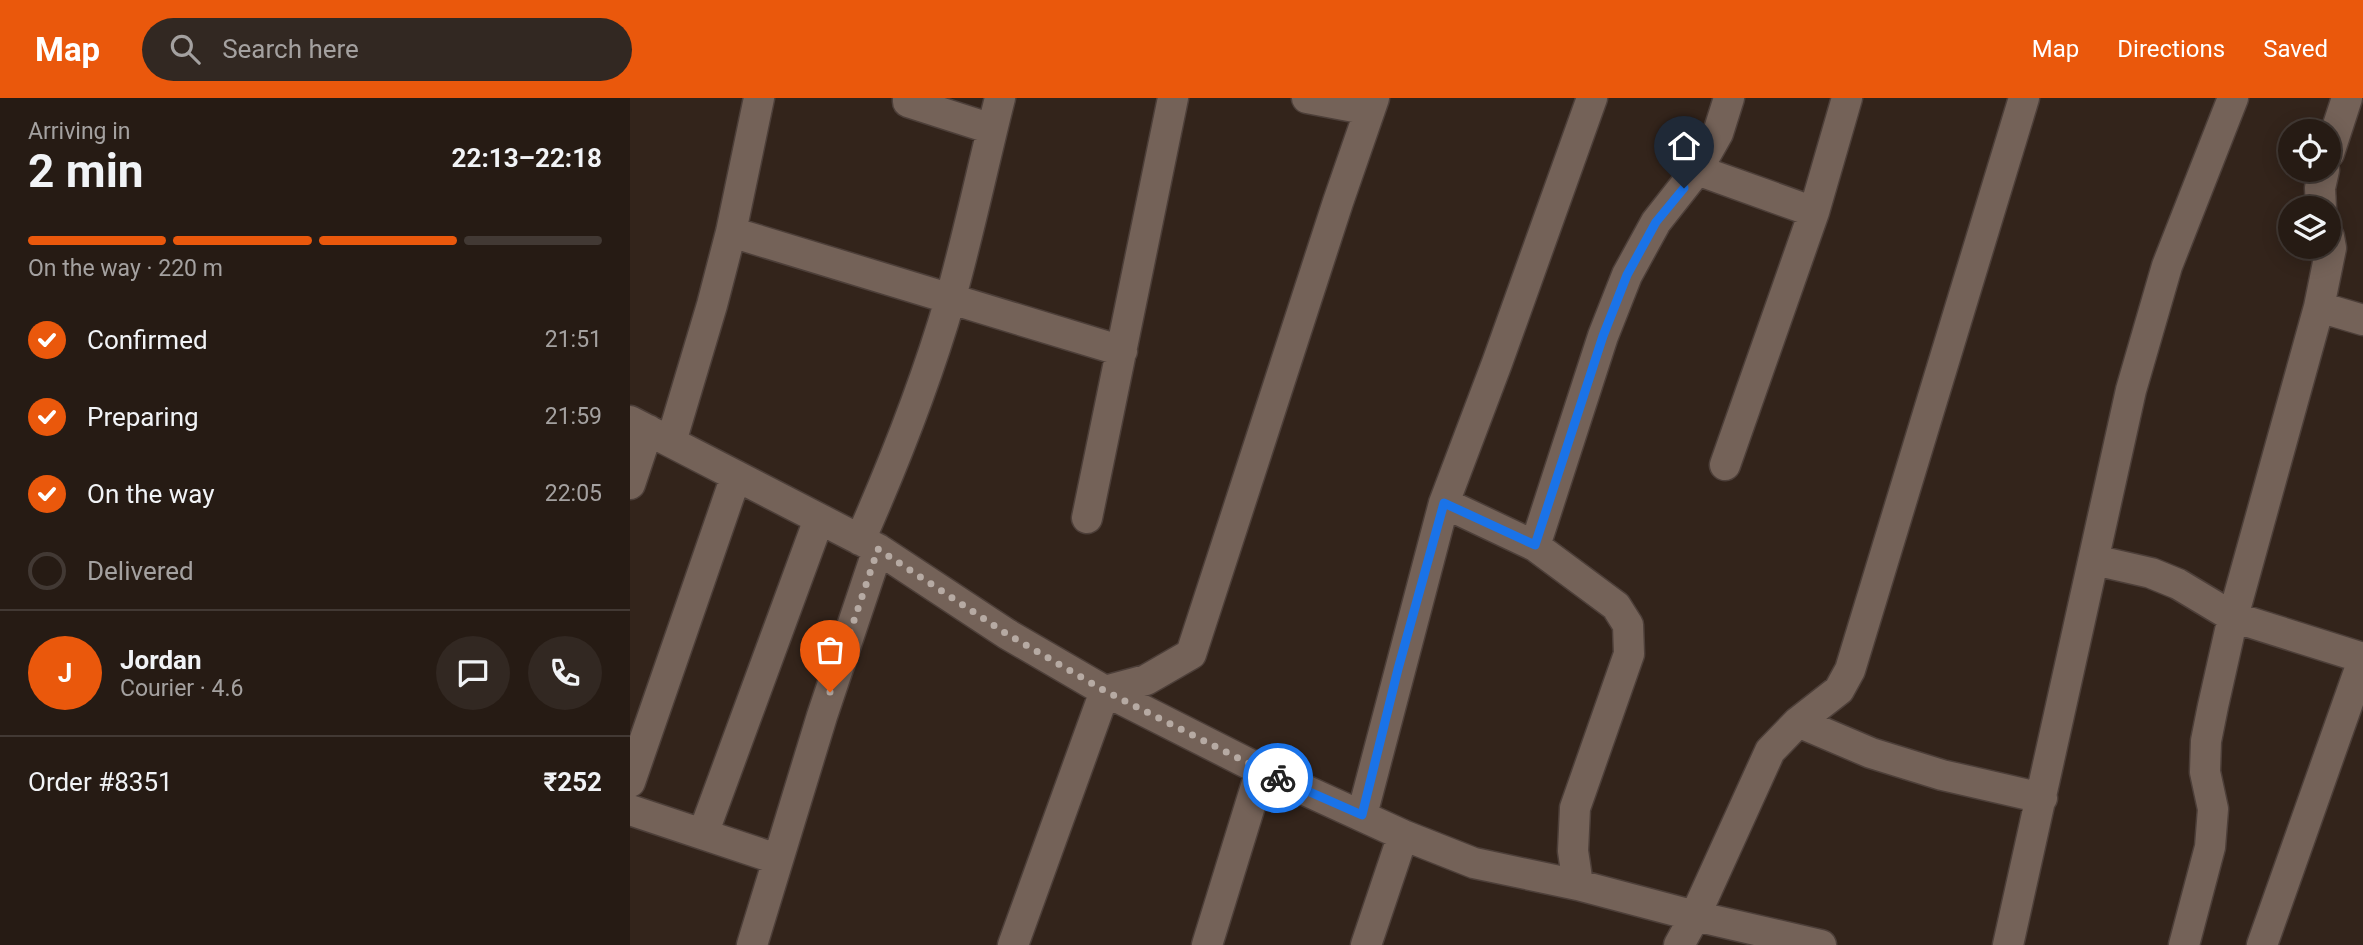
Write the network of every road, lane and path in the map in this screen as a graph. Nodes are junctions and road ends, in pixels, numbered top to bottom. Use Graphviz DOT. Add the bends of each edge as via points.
graph roads {
  1 [pos="759,98"];
  2 [pos="908,98"];
  3 [pos="1000,98"];
  4 [pos="1173,98"];
  5 [pos="1307,98"];
  6 [pos="1592,98"];
  7 [pos="1729,98"];
  8 [pos="1847,98"];
  9 [pos="2024,98"];
  10 [pos="2233,98"];
  11 [pos="2347,98"];
  12 [pos="1372,104"];
  13 [pos="2340,119"];
  14 [pos="992,129"];
  15 [pos="1697,170"];
  16 [pos="1814,212"];
  17 [pos="731,232"];
  18 [pos="2329,259"];
  19 [pos="950,299"];
  20 [pos="2319,307"];
  21 [pos="2363,320"];
  22 [pos="1122,351"];
  23 [pos="649,431"];
  24 [pos="1724,465"];
  25 [pos="736,476"];
  26 [pos="630,484"];
  27 [pos="1444,503"];
  28 [pos="1087,518"];
  29 [pos="819,519"];
  30 [pos="869,544"];
  31 [pos="1535,545"];
  32 [pos="2094,560"];
  33 [pos="2233,617"];
  34 [pos="2363,659"];
  35 [pos="1105,691"];
  36 [pos="1798,722"];
  37 [pos="1261,770"];
  38 [pos="630,782"];
  39 [pos="2042,798"];
  40 [pos="630,810"];
  41 [pos="1362,815"];
  42 [pos="703,834"];
  43 [pos="1403,835"];
  44 [pos="778,859"];
  45 [pos="1578,885"];
  46 [pos="1695,916"];
  47 [pos="1774,940"];
  48 [pos="752,945"];
  49 [pos="1013,945"];
  50 [pos="1207,945"];
  51 [pos="1366,945"];
  52 [pos="1679,945"];
  53 [pos="1821,945"];
  54 [pos="2008,945"];
  55 [pos="2184,945"];
  56 [pos="2262,945"];
  1 -- 17 [label="street"];
  2 -- 14 [label="street" via="908,102"];
  3 -- 14 [label="street"];
  4 -- 22 [label="street"];
  5 -- 12 [label="street"];
  6 -- 27 [label="street"];
  7 -- 15 [label="street" via="1718,133"];
  8 -- 16 [label="street"];
  9 -- 36 [label="street" via="1850,670 1839,690"];
  10 -- 32 [label="street" via="2167,265 2131,390"];
  11 -- 13 [label="street"];
  12 -- 35 [label="street" via="1191,654 1146,680"];
  14 -- 19 [label="street"];
  15 -- 16 [label="street"];
  15 -- 31 [label="street" via="1656,222 1627,275"];
  16 -- 24 [label="street"];
  17 -- 19 [label="street"];
  17 -- 23 [label="street" via="712,305"];
  18 -- 20 [label="street"];
  19 -- 22 [label="street"];
  19 -- 30 [label="street"];
  20 -- 21 [label="street"];
  20 -- 33 [label="street"];
  22 -- 28 [label="street"];
  23 -- 25 [label="street"];
  23 -- 26 [label="street"];
  25 -- 29 [label="street"];
  25 -- 38 [label="street"];
  27 -- 31 [label="street"];
  27 -- 41 [label="street"];
  29 -- 30 [label="street"];
  29 -- 42 [label="street"];
  30 -- 35 [label="street"];
  30 -- 44 [label="street"];
  31 -- 45 [label="street" via="1616,606 1628,625 1629,654 1576,808 1573,851"];
  32 -- 33 [label="street" via="2178,584"];
  32 -- 39 [label="street"];
  33 -- 34 [label="street"];
  33 -- 55 [label="street" via="2206,741 2205,772 2213,809 2210,847"];
  34 -- 56 [label="street"];
  35 -- 37 [label="street"];
  35 -- 49 [label="street"];
  36 -- 39 [label="street" via="1871,753"];
  36 -- 46 [label="street" via="1770,751"];
  37 -- 41 [label="street"];
  37 -- 50 [label="street"];
  39 -- 54 [label="street"];
  40 -- 42 [label="street"];
  41 -- 43 [label="street"];
  42 -- 44 [label="street"];
  43 -- 45 [label="street" via="1474,863"];
  43 -- 51 [label="street"];
  44 -- 48 [label="street"];
  45 -- 46 [label="street"];
  46 -- 47 [label="street"];
  46 -- 52 [label="street"];
  47 -- 53 [label="street"];
}
